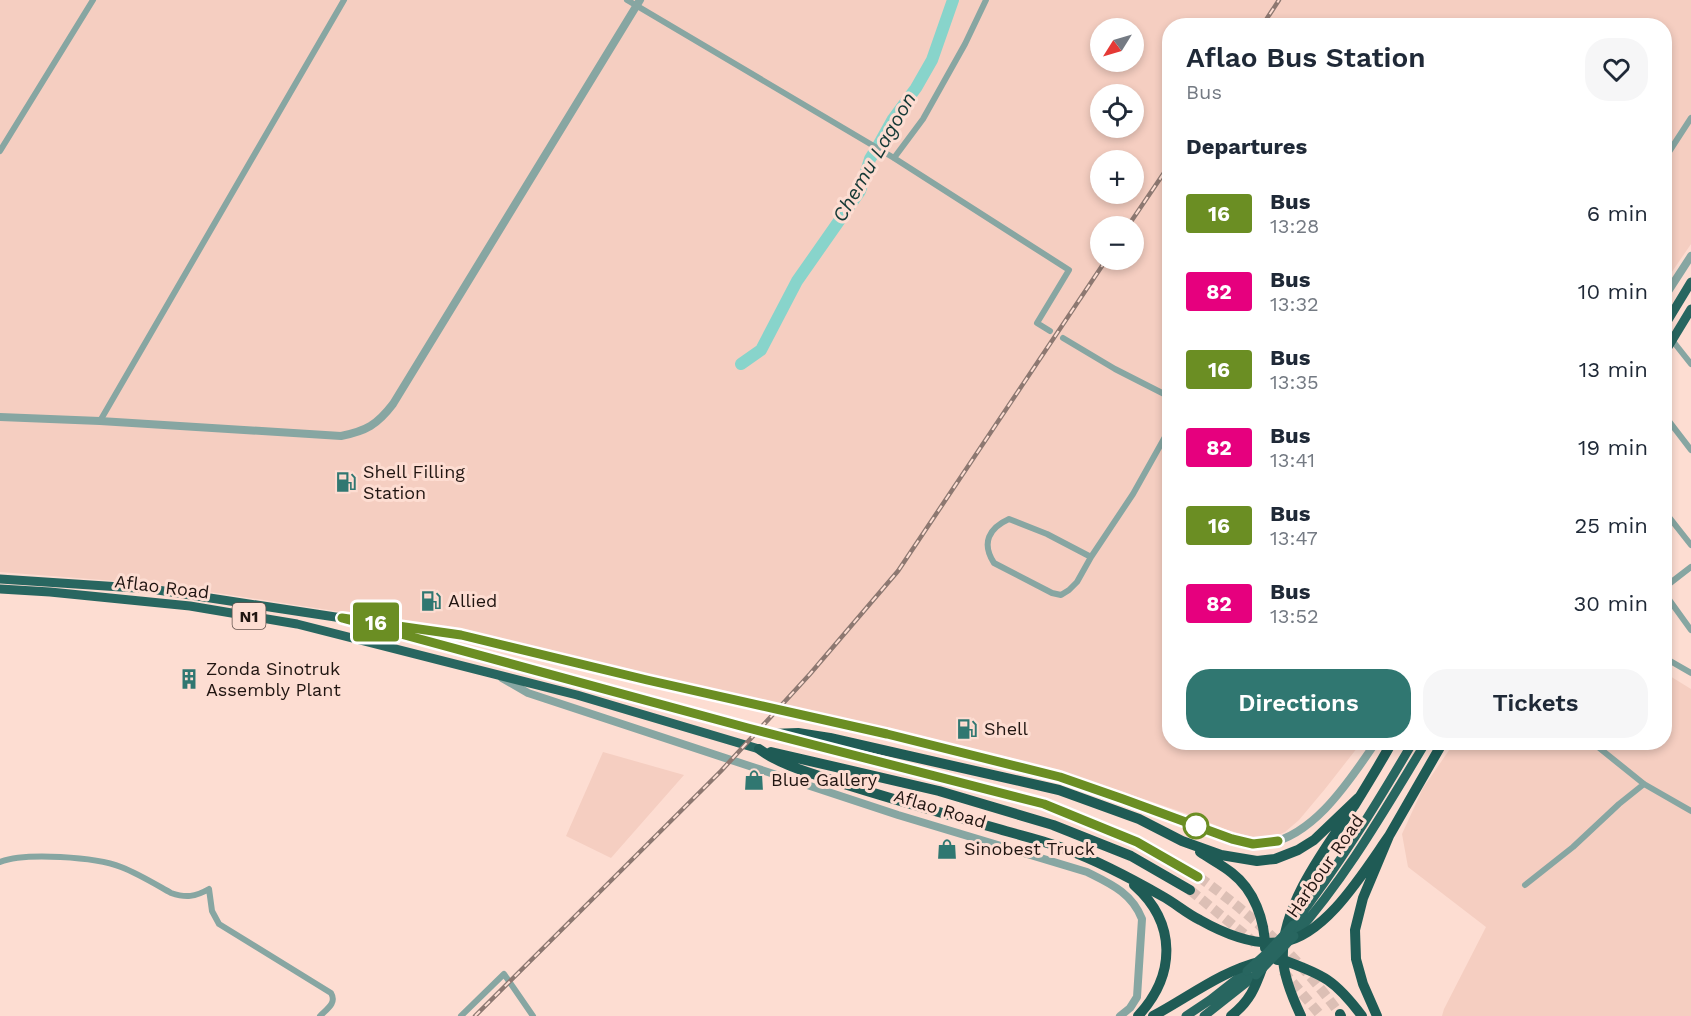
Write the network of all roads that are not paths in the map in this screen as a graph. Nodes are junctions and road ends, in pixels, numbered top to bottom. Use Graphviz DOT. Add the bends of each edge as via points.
graph roads {
  1 [pos="93,0"];
  2 [pos="344,0"];
  3 [pos="627,0"];
  4 [pos="986,0"];
  5 [pos="638,3"];
  6 [pos="1691,118"];
  7 [pos="1672,147"];
  8 [pos="0,151"];
  9 [pos="894,158"];
  10 [pos="1691,256"];
  11 [pos="1691,282"];
  12 [pos="1672,285"];
  13 [pos="1690,311"];
  14 [pos="1672,313"];
  15 [pos="1050,331"];
  16 [pos="1063,338"];
  17 [pos="1672,340"];
  18 [pos="1691,364"];
  19 [pos="1162,393"];
  20 [pos="0,417"];
  21 [pos="100,421"];
  22 [pos="1672,425"];
  23 [pos="1162,442"];
  24 [pos="1691,449"];
  25 [pos="1672,521"];
  26 [pos="1691,545"];
  27 [pos="1091,557"];
  28 [pos="1691,567"];
  29 [pos="0,579"];
  30 [pos="1672,582"];
  31 [pos="0,589"];
  32 [pos="1672,604"];
  33 [pos="342,618"];
  34 [pos="1691,630"];
  35 [pos="1672,662"];
  36 [pos="492,673"];
  37 [pos="1691,673"];
  38 [pos="771,734"];
  39 [pos="759,750"];
  40 [pos="1370,750"];
  41 [pos="1387,750"];
  42 [pos="1408,750"];
  43 [pos="1421,750"];
  44 [pos="1438,750"];
  45 [pos="1602,750"];
  46 [pos="1644,784"];
  47 [pos="1358,798"];
  48 [pos="1691,812"];
  49 [pos="1389,836"];
  50 [pos="1182,841"];
  51 [pos="1278,841"];
  52 [pos="0,862"];
  53 [pos="1120,873"];
  54 [pos="1198,877"];
  55 [pos="1525,885"];
  56 [pos="1190,890"];
  57 [pos="1265,942"];
  58 [pos="1284,942"];
  59 [pos="1265,960"];
  60 [pos="1283,960"];
  61 [pos="1134,1012"];
  62 [pos="1189,1014"];
  63 [pos="320,1016"];
  64 [pos="461,1016"];
  65 [pos="533,1016"];
  66 [pos="1120,1016"];
  67 [pos="1153,1016"];
  68 [pos="1204,1016"];
  69 [pos="1231,1016"];
  70 [pos="1301,1016"];
  71 [pos="1362,1016"];
  72 [pos="1377,1016"];
  1 -- 8 [label="street"];
  2 -- 21 [label="street"];
  3 -- 5 [label="street"];
  4 -- 9 [label="street" via="923,119"];
  5 -- 9 [label="street"];
  5 -- 21 [label="street" via="393,404 371,427 341,436"];
  6 -- 7 [label="street"];
  9 -- 15 [label="street" via="1069,270 1037,323"];
  10 -- 12 [label="street"];
  11 -- 14 [label="highway"];
  13 -- 17 [label="highway"];
  16 -- 19 [label="street"];
  17 -- 18 [label="street"];
  20 -- 21 [label="street"];
  22 -- 24 [label="street"];
  23 -- 27 [label="street"];
  25 -- 26 [label="street"];
  27 -- 27 [label="street" via="1077,582 1061,595 994,563 987,544 990,533 1009,519"];
  28 -- 30 [label="street"];
  29 -- 33 [label="highway, Aflao Road / N1" via="151,589"];
  31 -- 36 [label="highway, Aflao Road / N1" via="190,606 297,624"];
  32 -- 34 [label="street"];
  33 -- 38 [label="highway, Aflao Road / N1"];
  33 -- 51 [label="street, Aflao Road / N1" via="461,635 971,754 1060,777 1232,839 1253,844"];
  35 -- 37 [label="street"];
  36 -- 39 [label="highway, Aflao Road / N1"];
  36 -- 61 [label="street, Aflao Road" via="528,693 1087,872 1114,886 1133,900 1142,919"];
  38 -- 50 [label="highway" via="830,738 1059,790 1139,819"];
  38 -- 54 [label="highway, Aflao Road / N1" via="1044,804 1137,842"];
  39 -- 53 [label="highway" via="790,766 857,788 1068,849"];
  39 -- 56 [label="highway, Aflao Road / N1" via="939,791 1053,825 1131,856"];
  40 -- 51 [label="street, Harbour Road" via="1311,823"];
  41 -- 47 [label="highway"];
  42 -- 62 [label="highway, Harbour Road, bridge" via="1349,847 1293,925 1254,965"];
  43 -- 68 [label="highway, Harbour Road, bridge" via="1317,910 1256,975"];
  44 -- 49 [label="highway"];
  45 -- 46 [label="street"];
  46 -- 48 [label="street"];
  46 -- 55 [label="street"];
  47 -- 50 [label="highway" via="1314,840 1275,859 1257,861 1221,855"];
  47 -- 58 [label="highway" via="1303,885"];
  49 -- 58 [label="highway" via="1336,908 1308,931"];
  49 -- 72 [label="highway" via="1363,898 1355,930 1356,959"];
  50 -- 57 [label="highway" via="1234,874 1253,898 1262,919"];
  52 -- 63 [label="street" via="32,856 86,859 119,866 180,896 189,897 209,889 212,911 219,924 331,993 332,1004"];
  53 -- 57 [label="highway" via="1198,920"];
  53 -- 61 [label="highway" via="1151,902 1163,926 1167,951 1166,969 1157,992"];
  57 -- 58 [label="highway"];
  57 -- 59 [label="highway"];
  58 -- 60 [label="highway"];
  59 -- 60 [label="highway"];
  59 -- 67 [label="highway" via="1226,973"];
  59 -- 69 [label="highway" via="1255,989"];
  60 -- 70 [label="highway" via="1291,996"];
  60 -- 71 [label="highway" via="1331,981"];
  61 -- 66 [label="street"];
  64 -- 65 [label="street" via="504,974"];
}
